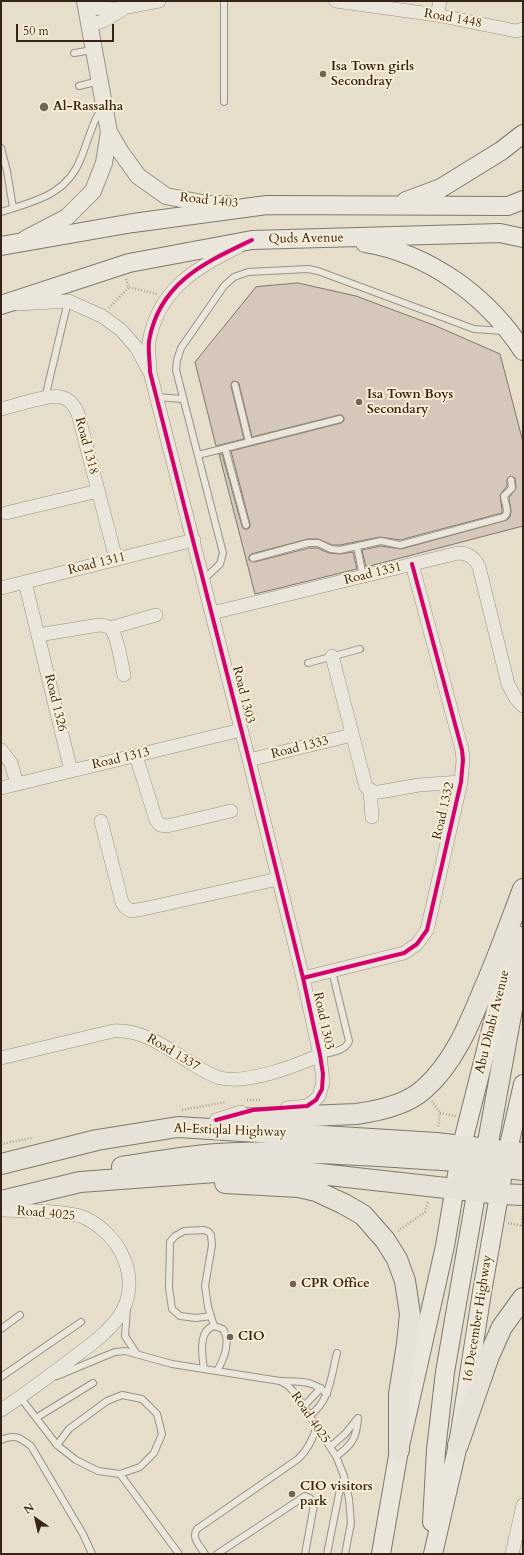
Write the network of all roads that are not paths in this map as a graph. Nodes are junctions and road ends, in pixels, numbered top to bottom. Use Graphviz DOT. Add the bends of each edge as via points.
graph roads {
  1 [pos="159,1"];
  2 [pos="224,1"];
  3 [pos="336,1"];
  4 [pos="440,1"];
  5 [pos="86,4"];
  6 [pos="126,8"];
  7 [pos="438,16"];
  8 [pos="90,25"];
  9 [pos="523,29"];
  10 [pos="95,50"];
  11 [pos="74,53"];
  12 [pos="101,81"];
  13 [pos="79,86"];
  14 [pos="104,102"];
  15 [pos="224,102"];
  16 [pos="110,132"];
  17 [pos="523,134"];
  18 [pos="1,148"];
  19 [pos="523,200"];
  20 [pos="396,204"];
  21 [pos="267,205"];
  22 [pos="13,208"];
  23 [pos="1,212"];
  24 [pos="332,238"];
  25 [pos="523,238"];
  26 [pos="252,240"];
  27 [pos="9,245"];
  28 [pos="68,301"];
  29 [pos="1,305"];
  30 [pos="512,334"];
  31 [pos="523,351"];
  32 [pos="150,372"];
  33 [pos="235,385"];
  34 [pos="156,397"];
  35 [pos="45,398"];
  36 [pos="183,399"];
  37 [pos="1,409"];
  38 [pos="340,419"];
  39 [pos="249,442"];
  40 [pos="225,448"];
  41 [pos="198,455"];
  42 [pos="511,480"];
  43 [pos="98,491"];
  44 [pos="6,513"];
  45 [pos="246,524"];
  46 [pos="194,540"];
  47 [pos="357,547"];
  48 [pos="253,558"];
  49 [pos="116,559"];
  50 [pos="412,564"];
  51 [pos="363,576"];
  52 [pos="203,580"];
  53 [pos="25,582"];
  54 [pos="1,588"];
  55 [pos="212,612"];
  56 [pos="156,615"];
  57 [pos="110,628"];
  58 [pos="38,635"];
  59 [pos="360,649"];
  60 [pos="332,656"];
  61 [pos="308,663"];
  62 [pos="124,675"];
  63 [pos="523,706"];
  64 [pos="241,730"];
  65 [pos="352,735"];
  66 [pos="1,750"];
  67 [pos="136,756"];
  68 [pos="249,760"];
  69 [pos="71,771"];
  70 [pos="461,782"];
  71 [pos="17,784"];
  72 [pos="1,788"];
  73 [pos="370,790"];
  74 [pos="231,811"];
  75 [pos="372,817"];
  76 [pos="101,821"];
  77 [pos="278,879"];
  78 [pos="523,889"];
  79 [pos="523,898"];
  80 [pos="515,935"];
  81 [pos="332,971"];
  82 [pos="303,978"];
  83 [pos="320,1055"];
  84 [pos="1,1058"];
  85 [pos="523,1084"];
  86 [pos="216,1120"];
  87 [pos="178,1127"];
  88 [pos="461,1153"];
  89 [pos="498,1160"];
  90 [pos="1,1164"];
  91 [pos="138,1178"];
  92 [pos="80,1182"];
  93 [pos="455,1189"];
  94 [pos="476,1191"];
  95 [pos="500,1194"];
  96 [pos="523,1195"];
  97 [pos="1,1201"];
  98 [pos="1,1210"];
  99 [pos="523,1298"];
  100 [pos="127,1302"];
  101 [pos="20,1315"];
  102 [pos="211,1316"];
  103 [pos="81,1322"];
  104 [pos="214,1326"];
  105 [pos="1,1329"];
  106 [pos="136,1353"];
  107 [pos="337,1353"];
  108 [pos="204,1369"];
  109 [pos="218,1371"];
  110 [pos="1,1377"];
  111 [pos="280,1381"];
  112 [pos="93,1383"];
  113 [pos="38,1384"];
  114 [pos="321,1388"];
  115 [pos="327,1394"];
  116 [pos="20,1397"];
  117 [pos="303,1407"];
  118 [pos="1,1410"];
  119 [pos="309,1416"];
  120 [pos="36,1418"];
  121 [pos="317,1427"];
  122 [pos="1,1440"];
  123 [pos="57,1445"];
  124 [pos="458,1445"];
  125 [pos="330,1447"];
  126 [pos="399,1450"];
  127 [pos="336,1456"];
  128 [pos="120,1474"];
  129 [pos="344,1476"];
  130 [pos="523,1505"];
  131 [pos="92,1554"];
  132 [pos="179,1554"];
  133 [pos="205,1554"];
  134 [pos="217,1554"];
  135 [pos="305,1554"];
  136 [pos="327,1554"];
  137 [pos="345,1554"];
  138 [pos="381,1554"];
  139 [pos="430,1554"];
  140 [pos="433,1554"];
  141 [pos="512,1554"];
  1 -- 6 [label="street"];
  2 -- 15 [label="lane"];
  3 -- 7 [label="street, Road 1448"];
  4 -- 7 [label="street"];
  5 -- 6 [label="street"];
  5 -- 8 [label="street, Road 1403"];
  6 -- 8 [label="street"];
  7 -- 9 [label="street, Road 1448" via="503,29"];
  8 -- 10 [label="street, Road 1403"];
  10 -- 11 [label="lane"];
  10 -- 12 [label="street, Road 1403"];
  12 -- 13 [label="lane"];
  12 -- 14 [label="street, Road 1403"];
  14 -- 16 [label="street, Road 1403"];
  14 -- 22 [label="lane" via="81,158 68,180 48,196"];
  16 -- 21 [label="street, Road 1403" via="138,176 166,196 207,204"];
  16 -- 27 [label="street, Road 1403" via="104,163 93,191 67,217"];
  17 -- 20 [label="main road" via="501,151 441,188"];
  18 -- 22 [label="lane"];
  19 -- 20 [label="main road" via="508,206"];
  20 -- 21 [label="main road"];
  21 -- 27 [label="main road" via="133,223"];
  22 -- 23 [label="lane"];
  24 -- 25 [label="main road, Quds Avenue" via="500,233"];
  24 -- 26 [label="main road, Quds Avenue"];
  24 -- 30 [label="main road" via="394,250 433,266 489,307"];
  26 -- 29 [label="main road, Quds Avenue" via="120,266"];
  26 -- 32 [label="street, Road 1303" via="210,260 188,276 167,297 156,319 149,342"];
  28 -- 29 [label="street, Road 1303"];
  28 -- 32 [label="street, Road 1303" via="102,316 120,330 136,347"];
  28 -- 35 [label="lane"];
  30 -- 31 [label="main road"];
  30 -- 36 [label="lane" via="498,330 474,329 318,270 248,272 228,281 181,348 176,370"];
  32 -- 34 [label="street, Road 1303"];
  33 -- 39 [label="lane"];
  34 -- 36 [label="lane"];
  34 -- 46 [label="street, Road 1303"];
  35 -- 37 [label="street, Road 1318"];
  35 -- 43 [label="street, Road 1318" via="61,397 76,408"];
  36 -- 41 [label="lane"];
  38 -- 39 [label="lane"];
  39 -- 40 [label="lane"];
  40 -- 41 [label="lane"];
  40 -- 45 [label="lane"];
  41 -- 52 [label="lane" via="223,556 220,564"];
  42 -- 47 [label="lane" via="512,488 504,496 507,511 504,517 400,545 381,541"];
  43 -- 44 [label="street, Road 1318"];
  43 -- 49 [label="street, Road 1318"];
  46 -- 49 [label="street, Road 1311"];
  46 -- 52 [label="street, Road 1303"];
  47 -- 48 [label="lane" via="336,550 322,544 308,543"];
  47 -- 51 [label="lane"];
  49 -- 53 [label="street, Road 1311"];
  50 -- 51 [label="street, Road 1331"];
  50 -- 63 [label="street, Road 1331" via="458,553 469,555 477,562 508,684"];
  50 -- 70 [label="street, Road 1332" via="462,750"];
  51 -- 55 [label="street, Road 1331"];
  52 -- 55 [label="street, Road 1303"];
  53 -- 54 [label="street, Road 1311"];
  53 -- 58 [label="street, Road 1326"];
  55 -- 64 [label="street, Road 1303"];
  56 -- 57 [label="street"];
  57 -- 58 [label="street" via="100,625"];
  57 -- 62 [label="street" via="114,634"];
  58 -- 69 [label="street, Road 1326"];
  59 -- 60 [label="lane"];
  60 -- 61 [label="lane"];
  60 -- 65 [label="street"];
  64 -- 67 [label="street, Road 1313"];
  64 -- 68 [label="street, Road 1303"];
  65 -- 68 [label="street, Road 1333"];
  65 -- 73 [label="street" via="364,782"];
  66 -- 71 [label="street" via="11,763"];
  67 -- 69 [label="street, Road 1313"];
  67 -- 74 [label="street" via="156,820 160,825 167,826"];
  68 -- 77 [label="street, Road 1303"];
  69 -- 71 [label="street, Road 1313"];
  70 -- 73 [label="street" via="379,792"];
  70 -- 81 [label="street, Road 1332" via="423,937 404,953"];
  71 -- 72 [label="street, Road 1313"];
  73 -- 75 [label="street"];
  76 -- 77 [label="street" via="122,902 130,911"];
  77 -- 82 [label="street, Road 1303"];
  78 -- 86 [label="main road" via="474,1014 444,1068 424,1090 394,1105 356,1114"];
  79 -- 80 [label="main road, Abu Dhabi Avenue"];
  80 -- 88 [label="main road, Abu Dhabi Avenue"];
  80 -- 89 [label="main road" via="518,959"];
  81 -- 82 [label="street, Road 1332"];
  81 -- 83 [label="lane" via="350,1041 342,1049"];
  82 -- 83 [label="street, Road 1303"];
  83 -- 84 [label="street, Road 1337" via="244,1079 219,1078 146,1036 122,1030"];
  83 -- 86 [label="street, Road 1303" via="323,1082 319,1096 312,1103 253,1110"];
  85 -- 89 [label="main road"];
  86 -- 87 [label="main road"];
  87 -- 88 [label="main road, Al-Estiqlal Highway" via="366,1138"];
  87 -- 90 [label="main road, Al-Estiqlal Highway" via="97,1140"];
  88 -- 89 [label="main road"];
  88 -- 92 [label="main road" via="236,1153 176,1158 110,1169"];
  88 -- 93 [label="main road"];
  89 -- 93 [label="main road" via="466,1177"];
  89 -- 94 [label="main road"];
  89 -- 95 [label="main road"];
  91 -- 92 [label="main road"];
  91 -- 93 [label="main road" via="229,1171 302,1172"];
  91 -- 126 [label="main road" via="299,1187 316,1191 363,1215 385,1240 405,1281 410,1314 408,1344 399,1394"];
  92 -- 97 [label="main road"];
  93 -- 94 [label="main road"];
  93 -- 126 [label="main road" via="445,1246"];
  94 -- 95 [label="main road"];
  94 -- 139 [label="main road" via="444,1372"];
  95 -- 96 [label="main road"];
  95 -- 124 [label="main road, 16 December Highway"];
  98 -- 100 [label="street, Road 4025" via="66,1214 82,1217 95,1224 107,1234 125,1260 129,1275"];
  99 -- 124 [label="main road" via="502,1327 489,1356"];
  100 -- 106 [label="lane, Road 4025" via="125,1336"];
  100 -- 113 [label="street, Road 4025" via="118,1317 100,1337"];
  101 -- 105 [label="lane"];
  102 -- 102 [label="lane" via="180,1316 172,1309 169,1288 170,1242 184,1231 204,1230 211,1235 206,1286"];
  102 -- 104 [label="lane"];
  103 -- 110 [label="lane"];
  104 -- 108 [label="lane" via="204,1334"];
  104 -- 109 [label="lane" via="223,1329 226,1338 224,1357"];
  106 -- 108 [label="lane, Road 4025" via="172,1364"];
  106 -- 113 [label="lane, Road 4025" via="115,1352"];
  107 -- 115 [label="lane"];
  108 -- 109 [label="lane, Road 4025"];
  109 -- 111 [label="lane, Road 4025"];
  111 -- 114 [label="lane" via="309,1382"];
  111 -- 117 [label="lane, Road 4025" via="287,1385"];
  112 -- 120 [label="lane"];
  113 -- 116 [label="street, Road 4025"];
  114 -- 115 [label="lane"];
  114 -- 117 [label="lane"];
  115 -- 119 [label="lane" via="320,1407"];
  116 -- 118 [label="street, Road 4025"];
  116 -- 120 [label="lane"];
  117 -- 119 [label="lane, Road 4025"];
  119 -- 121 [label="lane, Road 4025"];
  120 -- 123 [label="lane"];
  121 -- 125 [label="lane, Road 4025"];
  121 -- 133 [label="lane" via="304,1454 197,1529 194,1533 195,1539"];
  122 -- 131 [label="lane" via="19,1437 31,1446"];
  123 -- 128 [label="lane" via="76,1460 98,1470"];
  123 -- 128 [label="lane" via="69,1429 107,1401 122,1395 142,1399 157,1414 162,1434 150,1458 140,1467"];
  124 -- 140 [label="main road, 16 December Highway"];
  125 -- 127 [label="lane, Road 4025"];
  125 -- 127 [label="lane" via="358,1418 357,1428 349,1447"];
  126 -- 138 [label="main road"];
  127 -- 129 [label="lane, Road 4025"];
  128 -- 132 [label="lane"];
  129 -- 136 [label="lane" via="338,1494"];
  129 -- 137 [label="lane, Road 4025" via="351,1523"];
  130 -- 141 [label="street"];
  134 -- 135 [label="lane" via="305,1496 310,1498 314,1506"];
}
